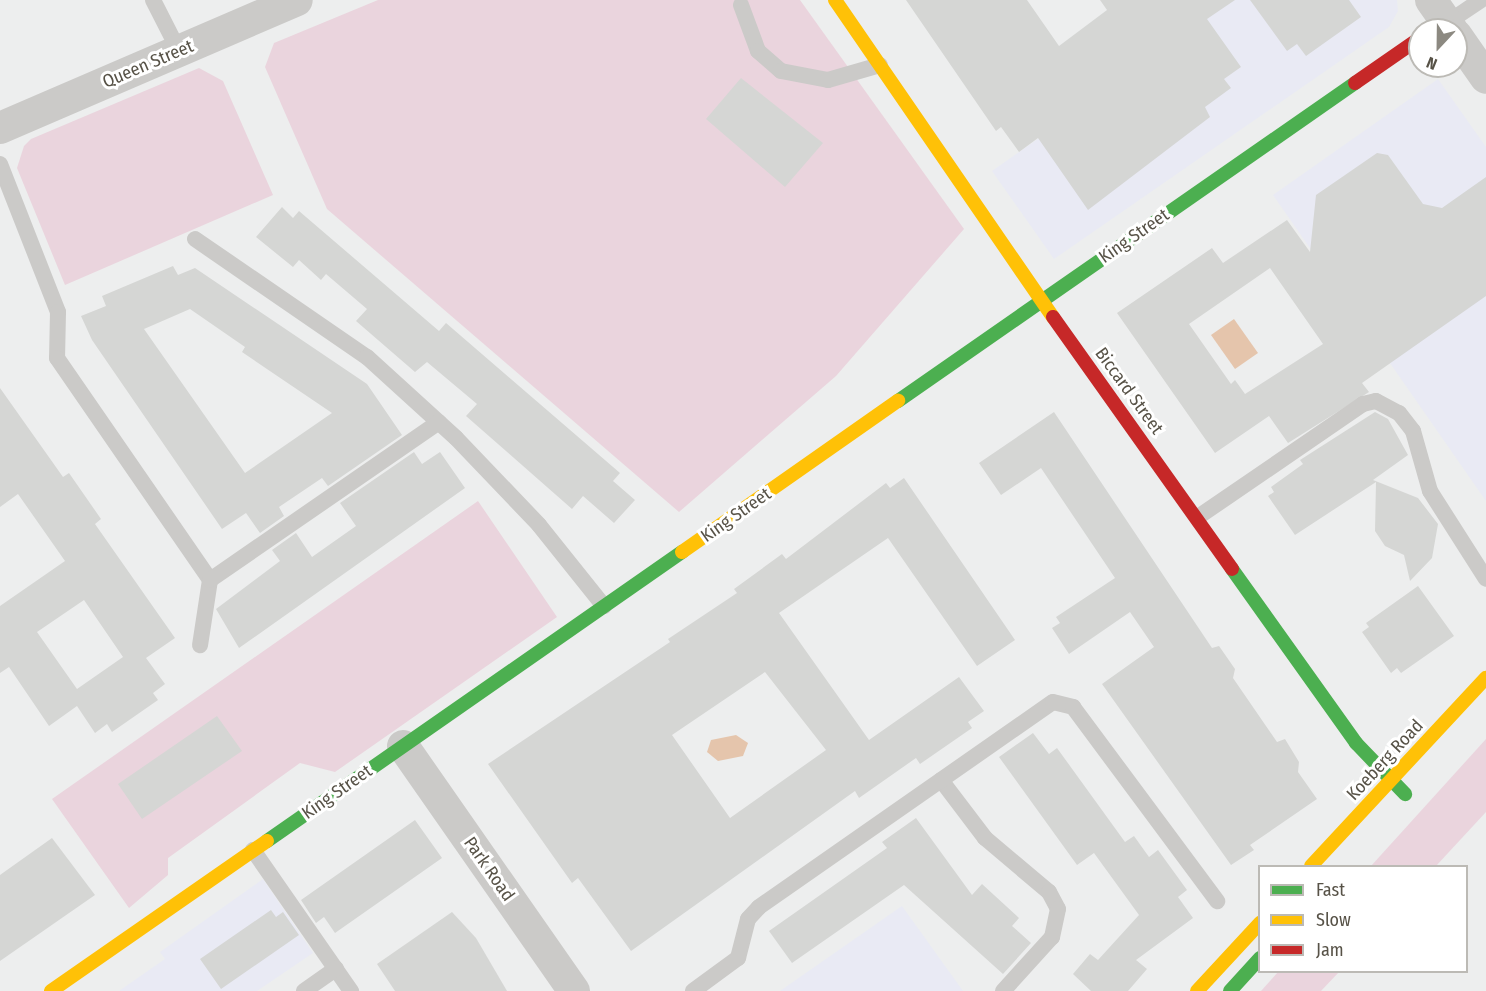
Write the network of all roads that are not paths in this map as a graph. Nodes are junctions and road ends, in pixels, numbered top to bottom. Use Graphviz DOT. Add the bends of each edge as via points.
graph roads {
  1 [pos="153,0"];
  2 [pos="297,0"];
  3 [pos="835,0"];
  4 [pos="1481,0"];
  5 [pos="741,5"];
  6 [pos="1453,18"];
  7 [pos="1408,46"];
  8 [pos="179,51"];
  9 [pos="1468,55"];
  10 [pos="880,65"];
  11 [pos="1486,78"];
  12 [pos="0,128"];
  13 [pos="0,164"];
  14 [pos="195,239"];
  15 [pos="1041,301"];
  16 [pos="439,423"];
  17 [pos="1198,517"];
  18 [pos="1486,579"];
  19 [pos="210,580"];
  20 [pos="604,606"];
  21 [pos="200,645"];
  22 [pos="1486,678"];
  23 [pos="403,746"];
  24 [pos="1392,779"];
  25 [pos="941,780"];
  26 [pos="1405,794"];
  27 [pos="253,850"];
  28 [pos="1313,865"];
  29 [pos="1217,902"];
  30 [pos="1258,925"];
  31 [pos="1258,959"];
  32 [pos="336,969"];
  33 [pos="51,991"];
  34 [pos="304,991"];
  35 [pos="351,991"];
  36 [pos="574,991"];
  37 [pos="693,991"];
  38 [pos="1003,991"];
  39 [pos="1197,991"];
  40 [pos="1230,991"];
  1 -- 8 [label="lane"];
  2 -- 8 [label="street, Queen Street"];
  3 -- 10 [label="street, Biccard Street"];
  4 -- 6 [label="lane"];
  5 -- 10 [label="lane" via="758,51 781,71 828,80"];
  7 -- 15 [label="street, King Street"];
  8 -- 12 [label="street, Queen Street"];
  9 -- 11 [label="street"];
  10 -- 15 [label="street, Biccard Street"];
  13 -- 19 [label="lane" via="58,312 57,358"];
  14 -- 16 [label="lane" via="367,357"];
  15 -- 17 [label="street, Biccard Street"];
  15 -- 20 [label="street, King Street"];
  16 -- 19 [label="lane"];
  16 -- 20 [label="lane" via="539,525"];
  17 -- 18 [label="lane" via="1363,404 1376,401 1399,413 1413,431 1430,490"];
  17 -- 24 [label="street, Biccard Street" via="1356,743"];
  19 -- 21 [label="lane"];
  20 -- 23 [label="street, King Street"];
  22 -- 24 [label="street, Koeberg Road"];
  23 -- 27 [label="street, King Street"];
  23 -- 36 [label="street, Park Road"];
  24 -- 26 [label="street, Biccard Street"];
  24 -- 28 [label="street, Koeberg Road"];
  25 -- 29 [label="lane" via="1046,706 1067,703"];
  25 -- 37 [label="lane" via="759,907 748,919 738,958"];
  25 -- 38 [label="lane" via="985,838 1049,892 1058,909 1052,937"];
  27 -- 32 [label="lane"];
  27 -- 33 [label="street, King Street"];
  30 -- 39 [label="street"];
  31 -- 40 [label="street"];
  32 -- 34 [label="lane"];
  32 -- 35 [label="lane"];
}
